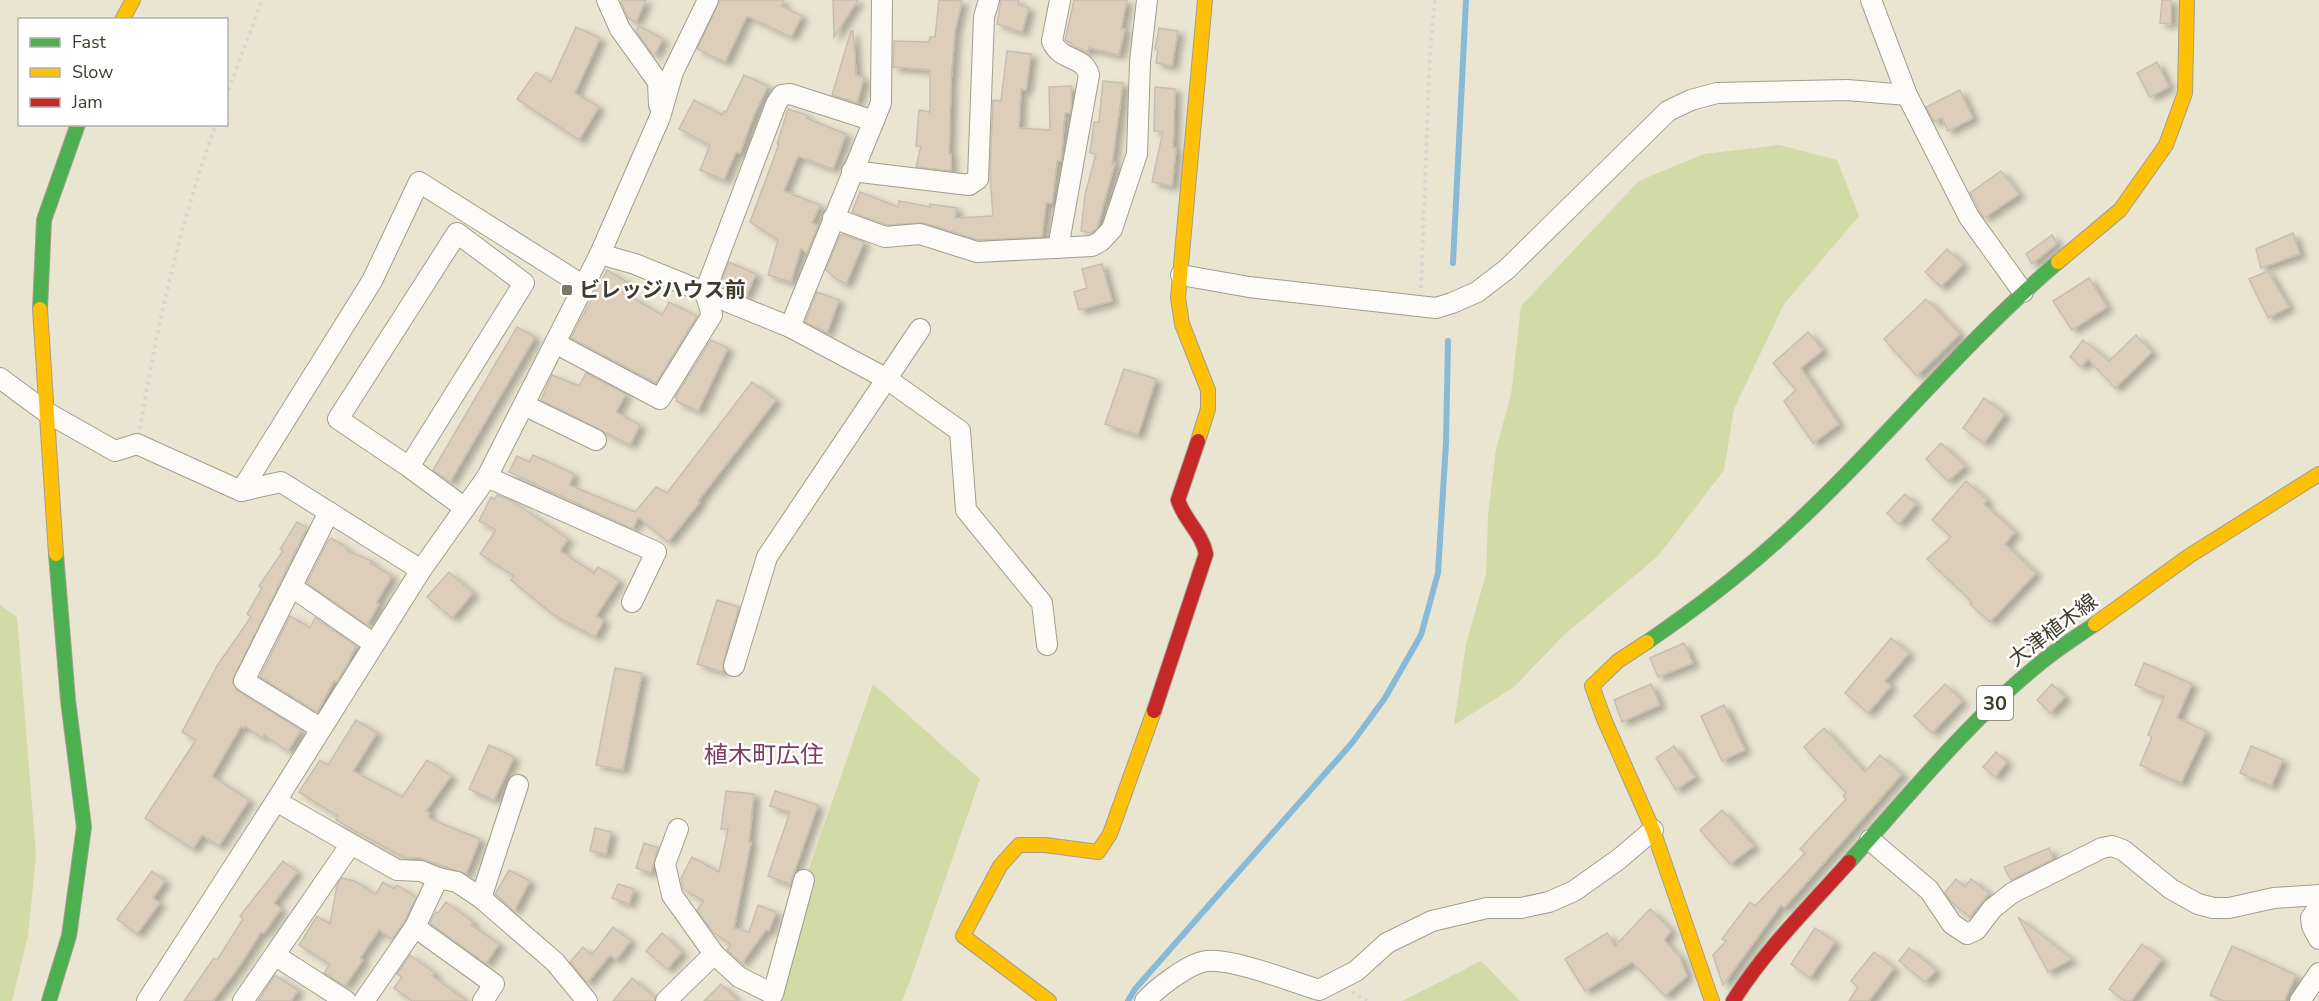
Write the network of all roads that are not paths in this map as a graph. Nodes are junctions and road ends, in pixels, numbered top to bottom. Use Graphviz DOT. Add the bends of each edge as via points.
graph roads {
  1 [pos="133,0"];
  2 [pos="607,0"];
  3 [pos="708,0"];
  4 [pos="882,0"];
  5 [pos="989,0"];
  6 [pos="1060,0"];
  7 [pos="1147,0"];
  8 [pos="1205,0"];
  9 [pos="1871,0"];
  10 [pos="2187,0"];
  11 [pos="123,18"];
  12 [pos="1906,95"];
  13 [pos="660,117"];
  14 [pos="874,121"];
  15 [pos="77,126"];
  16 [pos="852,171"];
  17 [pos="833,218"];
  18 [pos="1058,248"];
  19 [pos="600,254"];
  20 [pos="1181,275"];
  21 [pos="584,286"];
  22 [pos="705,292"];
  23 [pos="2023,292"];
  24 [pos="790,327"];
  25 [pos="920,329"];
  26 [pos="555,343"];
  27 [pos="0,378"];
  28 [pos="887,379"];
  29 [pos="524,405"];
  30 [pos="46,412"];
  31 [pos="596,441"];
  32 [pos="409,467"];
  33 [pos="2319,474"];
  34 [pos="487,477"];
  35 [pos="241,491"];
  36 [pos="465,508"];
  37 [pos="329,512"];
  38 [pos="421,570"];
  39 [pos="292,587"];
  40 [pos="632,602"];
  41 [pos="374,644"];
  42 [pos="1047,645"];
  43 [pos="734,666"];
  44 [pos="320,728"];
  45 [pos="518,785"];
  46 [pos="276,801"];
  47 [pos="678,829"];
  48 [pos="1653,830"];
  49 [pos="1870,840"];
  50 [pos="351,844"];
  51 [pos="438,878"];
  52 [pos="804,880"];
  53 [pos="2319,895"];
  54 [pos="481,898"];
  55 [pos="2319,908"];
  56 [pos="415,927"];
  57 [pos="2319,939"];
  58 [pos="714,954"];
  59 [pos="276,956"];
  60 [pos="2319,973"];
  61 [pos="49,1001"];
  62 [pos="147,1001"];
  63 [pos="243,1001"];
  64 [pos="346,1001"];
  65 [pos="364,1001"];
  66 [pos="483,1001"];
  67 [pos="586,1001"];
  68 [pos="666,1001"];
  69 [pos="1049,1001"];
  70 [pos="1145,1001"];
  71 [pos="1712,1001"];
  72 [pos="1733,1001"];
  73 [pos="2300,1001"];
  1 -- 11 [label="street"];
  2 -- 13 [label="street" via="620,29 658,82"];
  3 -- 13 [label="street" via="673,72"];
  4 -- 14 [label="street" via="881,103"];
  5 -- 16 [label="street" via="984,17 978,179 969,185"];
  6 -- 18 [label="street" via="1052,41 1060,54 1083,65 1089,75"];
  7 -- 18 [label="street" via="1137,154 1112,229 1092,246"];
  8 -- 20 [label="street"];
  9 -- 12 [label="street"];
  10 -- 23 [label="street" via="2186,93 2166,145 2120,210"];
  12 -- 20 [label="street" via="1788,91 1717,93 1691,100 1668,111 1507,269 1477,292 1436,308 1249,287"];
  12 -- 23 [label="street" via="1970,217"];
  13 -- 19 [label="street"];
  14 -- 16 [label="street"];
  14 -- 22 [label="street" via="790,94 782,95"];
  15 -- 30 [label="street" via="44,220 40,306"];
  16 -- 17 [label="street"];
  17 -- 18 [label="street" via="885,237 920,234 977,252"];
  17 -- 24 [label="street"];
  19 -- 21 [label="street"];
  19 -- 22 [label="street"];
  20 -- 69 [label="street" via="1178,298 1182,324 1208,390 1208,409 1178,500 1180,511 1206,543 1206,554 1170,667 1110,834 1098,852 1019,845 1000,866 963,936"];
  21 -- 26 [label="street"];
  21 -- 35 [label="street" via="419,182 372,281"];
  22 -- 24 [label="street"];
  22 -- 26 [label="street" via="712,315 660,399"];
  23 -- 48 [label="street" via="1776,542 1673,624 1618,661 1592,686"];
  24 -- 28 [label="street"];
  25 -- 28 [label="street"];
  26 -- 29 [label="street"];
  27 -- 30 [label="street"];
  28 -- 42 [label="street" via="960,431 966,510 1042,603"];
  28 -- 43 [label="street" via="767,557"];
  29 -- 31 [label="street"];
  29 -- 34 [label="street"];
  30 -- 35 [label="street" via="115,451 137,444"];
  30 -- 61 [label="street" via="68,700 84,827 69,936"];
  32 -- 32 [label="street" via="338,419 457,233 524,283"];
  32 -- 36 [label="street"];
  33 -- 49 [label="street, 大津植木線 / 30" via="2189,556 2040,663 1962,736"];
  34 -- 36 [label="street"];
  34 -- 40 [label="street" via="656,552"];
  35 -- 37 [label="street" via="281,482"];
  36 -- 38 [label="street"];
  37 -- 38 [label="street"];
  37 -- 39 [label="street"];
  38 -- 41 [label="street"];
  39 -- 41 [label="street"];
  39 -- 44 [label="street" via="244,681"];
  41 -- 44 [label="street"];
  44 -- 46 [label="street"];
  45 -- 54 [label="street"];
  46 -- 50 [label="street"];
  46 -- 62 [label="street"];
  47 -- 58 [label="street" via="665,864 672,895"];
  48 -- 70 [label="street" via="1574,891 1550,902 1521,908 1487,908 1432,921 1387,944 1356,971 1319,990 1227,962 1206,961 1156,990"];
  48 -- 71 [label="street"];
  49 -- 53 [label="street" via="1929,890 1952,924 1967,934 1976,930 1992,909 2012,893 2112,846 2123,850 2171,890 2213,908"];
  49 -- 72 [label="street, 大津植木線 / 30" via="1785,933"];
  50 -- 51 [label="street" via="397,870 421,871"];
  50 -- 59 [label="street"];
  51 -- 54 [label="street" via="457,882"];
  51 -- 56 [label="street"];
  52 -- 58 [label="street" via="773,994 739,978"];
  54 -- 67 [label="street" via="555,962"];
  55 -- 57 [label="street" via="2311,918"];
  56 -- 65 [label="street"];
  56 -- 66 [label="street" via="494,984"];
  58 -- 68 [label="street"];
  59 -- 63 [label="street"];
  59 -- 64 [label="street"];
  60 -- 73 [label="street"];
}
